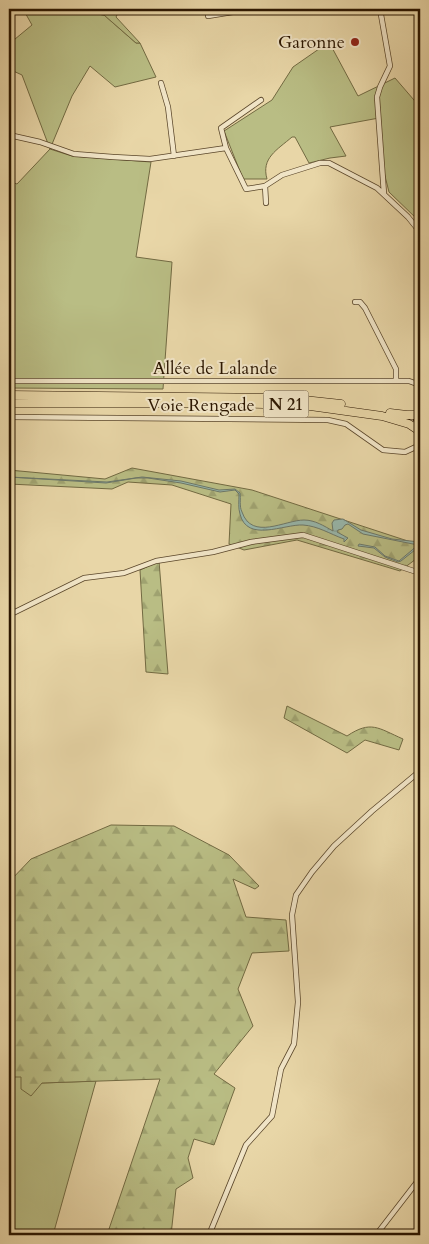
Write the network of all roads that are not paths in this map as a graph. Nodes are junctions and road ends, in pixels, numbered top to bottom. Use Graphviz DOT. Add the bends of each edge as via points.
graph roads {
  1 [pos="251,9"];
  2 [pos="380,9"];
  3 [pos="208,16"];
  4 [pos="162,83"];
  5 [pos="261,100"];
  6 [pos="9,135"];
  7 [pos="226,148"];
  8 [pos="174,156"];
  9 [pos="265,186"];
  10 [pos="384,194"];
  11 [pos="266,203"];
  12 [pos="420,232"];
  13 [pos="355,302"];
  14 [pos="396,381"];
  15 [pos="9,382"];
  16 [pos="420,385"];
  17 [pos="9,395"];
  18 [pos="9,403"];
  19 [pos="420,414"];
  20 [pos="9,418"];
  21 [pos="419,433"];
  22 [pos="420,445"];
  23 [pos="420,572"];
  24 [pos="9,615"];
  25 [pos="420,771"];
  26 [pos="420,1178"];
  27 [pos="210,1235"];
  28 [pos="376,1235"];
  1 -- 3 [label="street"];
  2 -- 10 [label="street" via="390,66 377,97"];
  4 -- 8 [label="street"];
  5 -- 7 [label="street" via="221,128"];
  6 -- 8 [label="street" via="74,154 150,159"];
  7 -- 8 [label="street"];
  7 -- 9 [label="street" via="246,189"];
  9 -- 10 [label="street" via="282,175 326,162"];
  9 -- 11 [label="street"];
  10 -- 12 [label="street"];
  13 -- 14 [label="street" via="360,302 365,308 396,369"];
  14 -- 15 [label="street, Allée de Lalande"];
  14 -- 16 [label="street, Allée de Lalande"];
  17 -- 19 [label="highway, N 21" via="285,398 399,415"];
  18 -- 21 [label="highway, N 21" via="285,404 382,416 409,424"];
  19 -- 21 [label="main road" via="417,422"];
  20 -- 22 [label="street, Voie Rengade" via="328,420 346,424 383,450 405,452"];
  23 -- 24 [label="street" via="303,535 251,542 214,552 156,561 124,573 84,578"];
  25 -- 27 [label="street" via="334,846 296,894 292,914 298,1002 294,1044 281,1069 272,1116 246,1145"];
  26 -- 28 [label="street"];
}
